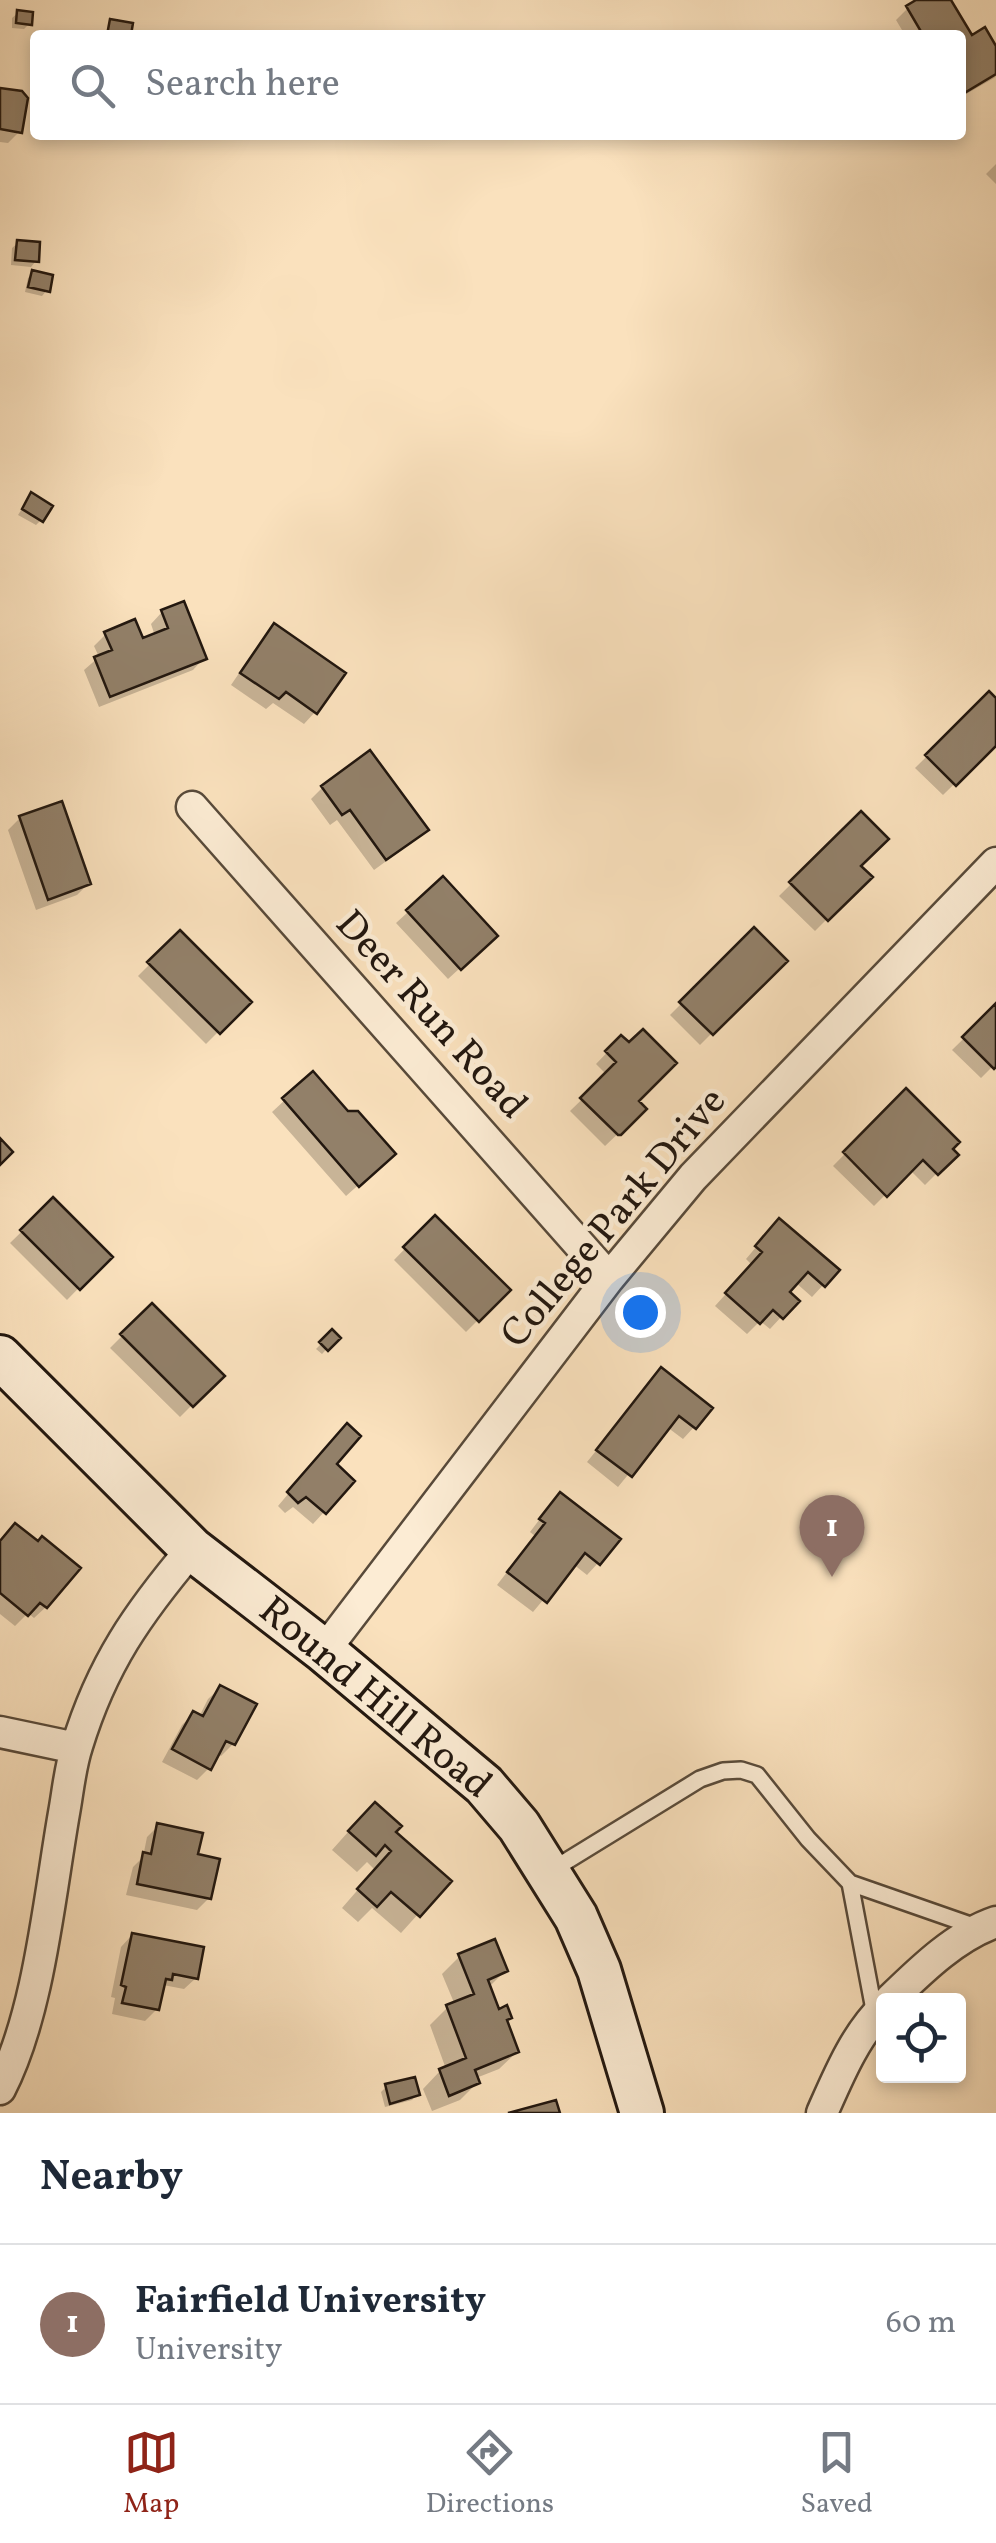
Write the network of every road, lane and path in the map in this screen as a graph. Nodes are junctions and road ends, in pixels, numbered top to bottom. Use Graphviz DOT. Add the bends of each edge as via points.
graph roads {
  1 [pos="192,807"];
  2 [pos="996,864"];
  3 [pos="609,1278"];
  4 [pos="0,1357"];
  5 [pos="192,1549"];
  6 [pos="324,1651"];
  7 [pos="0,1732"];
  8 [pos="76,1748"];
  9 [pos="549,1871"];
  10 [pos="850,1882"];
  11 [pos="987,1925"];
  12 [pos="879,1993"];
  13 [pos="898,1993"];
  14 [pos="876,2018"];
  15 [pos="0,2089"];
  16 [pos="642,2113"];
  17 [pos="822,2113"];
  1 -- 3 [label="street, Deer Run Road"];
  2 -- 3 [label="street, College Park Drive" via="693,1177"];
  3 -- 6 [label="street, College Park Drive"];
  4 -- 5 [label="main road, Round Hill Road"];
  5 -- 6 [label="main road, Round Hill Road"];
  5 -- 8 [label="street" via="125,1635"];
  6 -- 9 [label="main road, Round Hill Road" via="484,1785"];
  7 -- 8 [label="street"];
  8 -- 15 [label="street" via="25,2024"];
  9 -- 10 [label="lane" via="700,1778 741,1770 756,1775"];
  9 -- 16 [label="main road, Round Hill Road" via="599,1970"];
  10 -- 11 [label="lane"];
  10 -- 12 [label="lane"];
  11 -- 13 [label="street" via="922,1968"];
  14 -- 17 [label="street" via="839,2073"];
}
